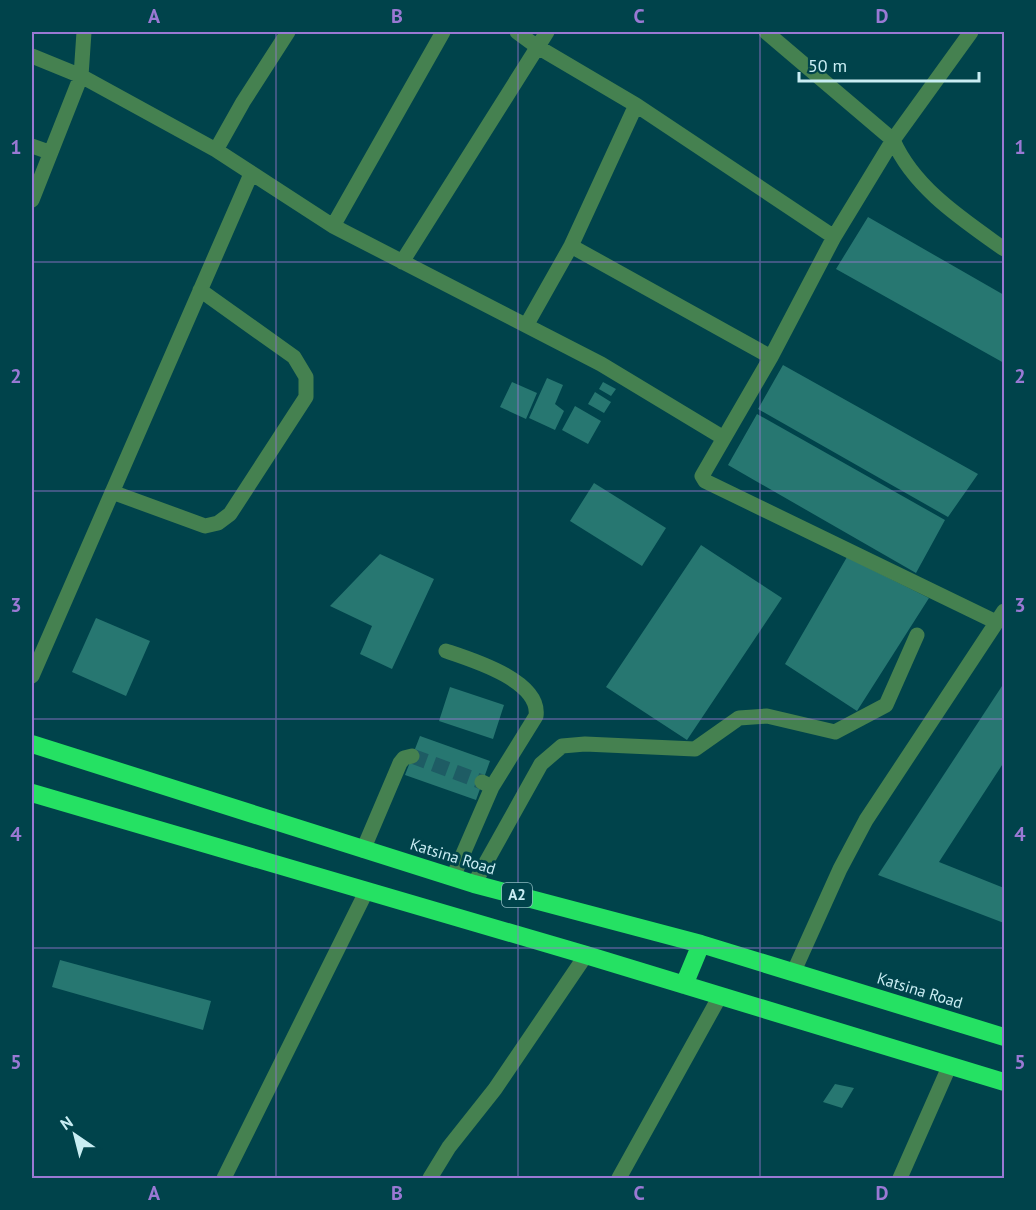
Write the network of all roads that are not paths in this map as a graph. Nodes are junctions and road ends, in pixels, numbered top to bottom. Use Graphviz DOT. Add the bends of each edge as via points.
graph roads {
  1 [pos="84,32"];
  2 [pos="288,32"];
  3 [pos="443,32"];
  4 [pos="517,32"];
  5 [pos="547,32"];
  6 [pos="768,32"];
  7 [pos="971,32"];
  8 [pos="536,46"];
  9 [pos="32,56"];
  10 [pos="81,76"];
  11 [pos="636,105"];
  12 [pos="893,140"];
  13 [pos="32,146"];
  14 [pos="216,150"];
  15 [pos="49,152"];
  16 [pos="251,174"];
  17 [pos="32,200"];
  18 [pos="333,226"];
  19 [pos="834,237"];
  20 [pos="571,246"];
  21 [pos="1005,249"];
  22 [pos="402,262"];
  23 [pos="200,290"];
  24 [pos="527,324"];
  25 [pos="771,357"];
  26 [pos="722,437"];
  27 [pos="112,492"];
  28 [pos="1000,616"];
  29 [pos="917,635"];
  30 [pos="447,651"];
  31 [pos="32,676"];
  32 [pos="32,744"];
  33 [pos="412,756"];
  34 [pos="32,793"];
  35 [pos="363,850"];
  36 [pos="453,877"];
  37 [pos="474,884"];
  38 [pos="366,892"];
  39 [pos="701,944"];
  40 [pos="586,955"];
  41 [pos="794,971"];
  42 [pos="684,985"];
  43 [pos="720,996"];
  44 [pos="1005,1037"];
  45 [pos="949,1068"];
  46 [pos="1005,1082"];
  47 [pos="224,1179"];
  48 [pos="430,1179"];
  49 [pos="619,1179"];
  50 [pos="900,1179"];
  1 -- 10 [label="street"];
  2 -- 14 [label="street"];
  3 -- 18 [label="street"];
  4 -- 8 [label="street"];
  5 -- 8 [label="street"];
  6 -- 12 [label="street"];
  7 -- 12 [label="street"];
  8 -- 11 [label="street"];
  8 -- 22 [label="street"];
  9 -- 10 [label="street"];
  10 -- 14 [label="street"];
  10 -- 15 [label="street"];
  11 -- 19 [label="street"];
  11 -- 20 [label="street"];
  12 -- 19 [label="street"];
  12 -- 21 [label="street" via="903,163 920,183"];
  13 -- 15 [label="street"];
  14 -- 16 [label="street"];
  15 -- 17 [label="street"];
  16 -- 18 [label="street"];
  16 -- 23 [label="street"];
  18 -- 22 [label="street"];
  19 -- 25 [label="street"];
  20 -- 24 [label="street"];
  20 -- 25 [label="street"];
  22 -- 24 [label="street"];
  23 -- 27 [label="street"];
  23 -- 27 [label="street" via="294,357 306,377 306,397 230,513 219,523 205,526"];
  24 -- 26 [label="street"];
  25 -- 26 [label="street"];
  26 -- 28 [label="street" via="702,471 705,481"];
  27 -- 31 [label="street"];
  28 -- 41 [label="street" via="866,820"];
  29 -- 37 [label="street" via="886,705 835,732 767,716 739,718 695,748 562,746 541,764"];
  30 -- 36 [label="street" via="495,668 533,696 537,706 536,716 487,785"];
  32 -- 35 [label="highway, Katsina Road / A2"];
  33 -- 35 [label="street" via="400,763"];
  34 -- 38 [label="highway, A2"];
  35 -- 36 [label="highway, Katsina Road / A2"];
  36 -- 37 [label="highway, Katsina Road / A2"];
  37 -- 39 [label="highway, Katsina Road / A2"];
  38 -- 40 [label="highway, A2"];
  38 -- 47 [label="street"];
  39 -- 41 [label="highway, Katsina Road / A2"];
  39 -- 42 [label="highway"];
  40 -- 42 [label="highway, A2"];
  40 -- 48 [label="street"];
  41 -- 44 [label="highway, Katsina Road / A2"];
  42 -- 43 [label="highway, A2"];
  43 -- 45 [label="highway, A2"];
  43 -- 49 [label="street"];
  45 -- 46 [label="highway, A2"];
  45 -- 50 [label="street"];
}
